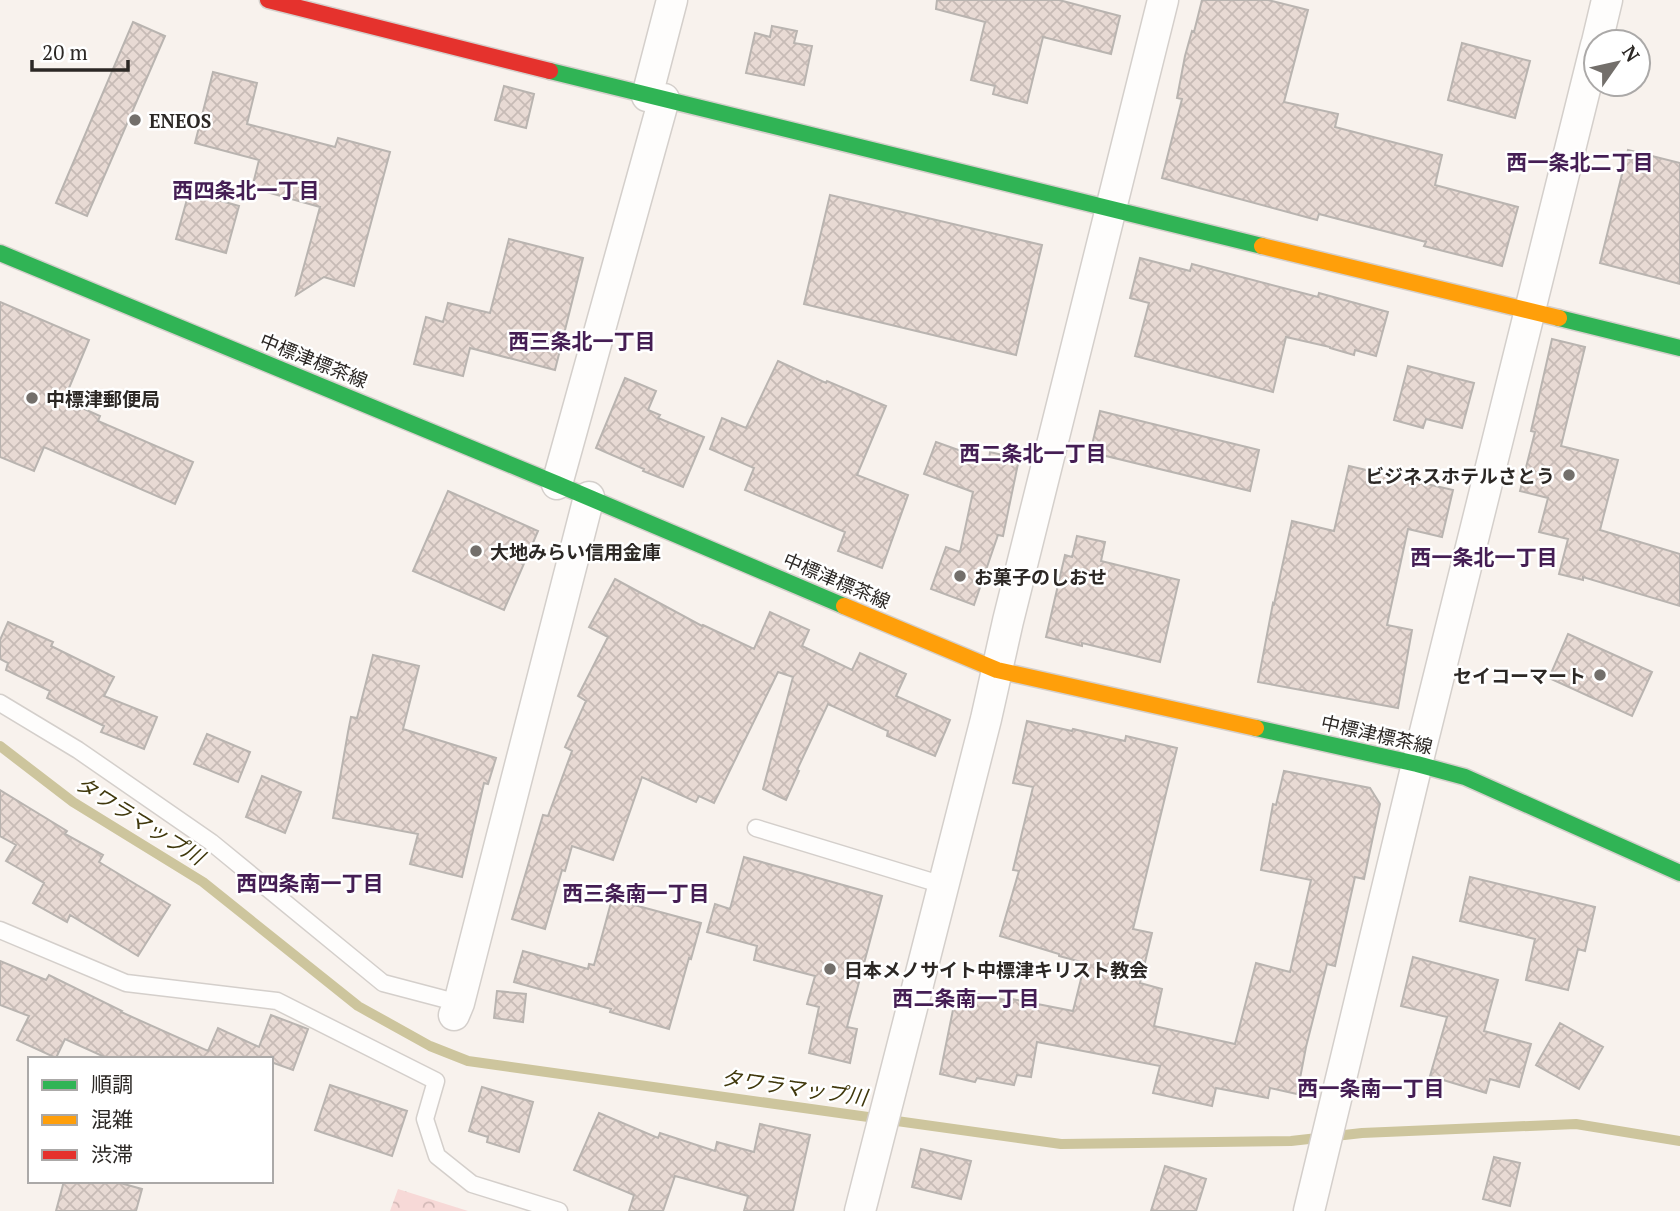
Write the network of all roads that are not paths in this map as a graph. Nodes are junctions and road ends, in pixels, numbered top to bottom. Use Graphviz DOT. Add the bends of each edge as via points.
graph roads {
  1 [pos="268,0"];
  2 [pos="672,0"];
  3 [pos="1163,0"];
  4 [pos="1607,0"];
  5 [pos="1600,28"];
  6 [pos="655,98"];
  7 [pos="1582,98"];
  8 [pos="1111,210"];
  9 [pos="0,253"];
  10 [pos="1529,311"];
  11 [pos="1680,348"];
  12 [pos="558,484"];
  13 [pos="589,497"];
  14 [pos="997,670"];
  15 [pos="0,704"];
  16 [pos="1417,764"];
  17 [pos="756,828"];
  18 [pos="1680,873"];
  19 [pos="943,885"];
  20 [pos="0,930"];
  21 [pos="456,1009"];
  22 [pos="559,1211"];
  23 [pos="860,1211"];
  24 [pos="1310,1211"];
  1 -- 6 [label="main road"];
  2 -- 6 [label="street"];
  3 -- 8 [label="street"];
  4 -- 5 [label="street"];
  6 -- 8 [label="main road"];
  6 -- 12 [label="street"];
  7 -- 10 [label="street"];
  8 -- 10 [label="main road"];
  8 -- 14 [label="street"];
  9 -- 12 [label="main road, 中標津標茶線"];
  10 -- 11 [label="main road"];
  10 -- 16 [label="street"];
  12 -- 13 [label="main road, 中標津標茶線"];
  13 -- 14 [label="main road, 中標津標茶線"];
  13 -- 21 [label="street"];
  14 -- 16 [label="main road, 中標津標茶線"];
  14 -- 19 [label="street"];
  15 -- 21 [label="lane" via="78,750 211,842 383,984"];
  16 -- 18 [label="main road, 中標津標茶線" via="1465,777"];
  16 -- 24 [label="street"];
  17 -- 19 [label="lane"];
  19 -- 23 [label="street"];
  20 -- 22 [label="lane" via="126,983 277,1001 387,1056 436,1081 425,1119 438,1156 472,1184"];
}
